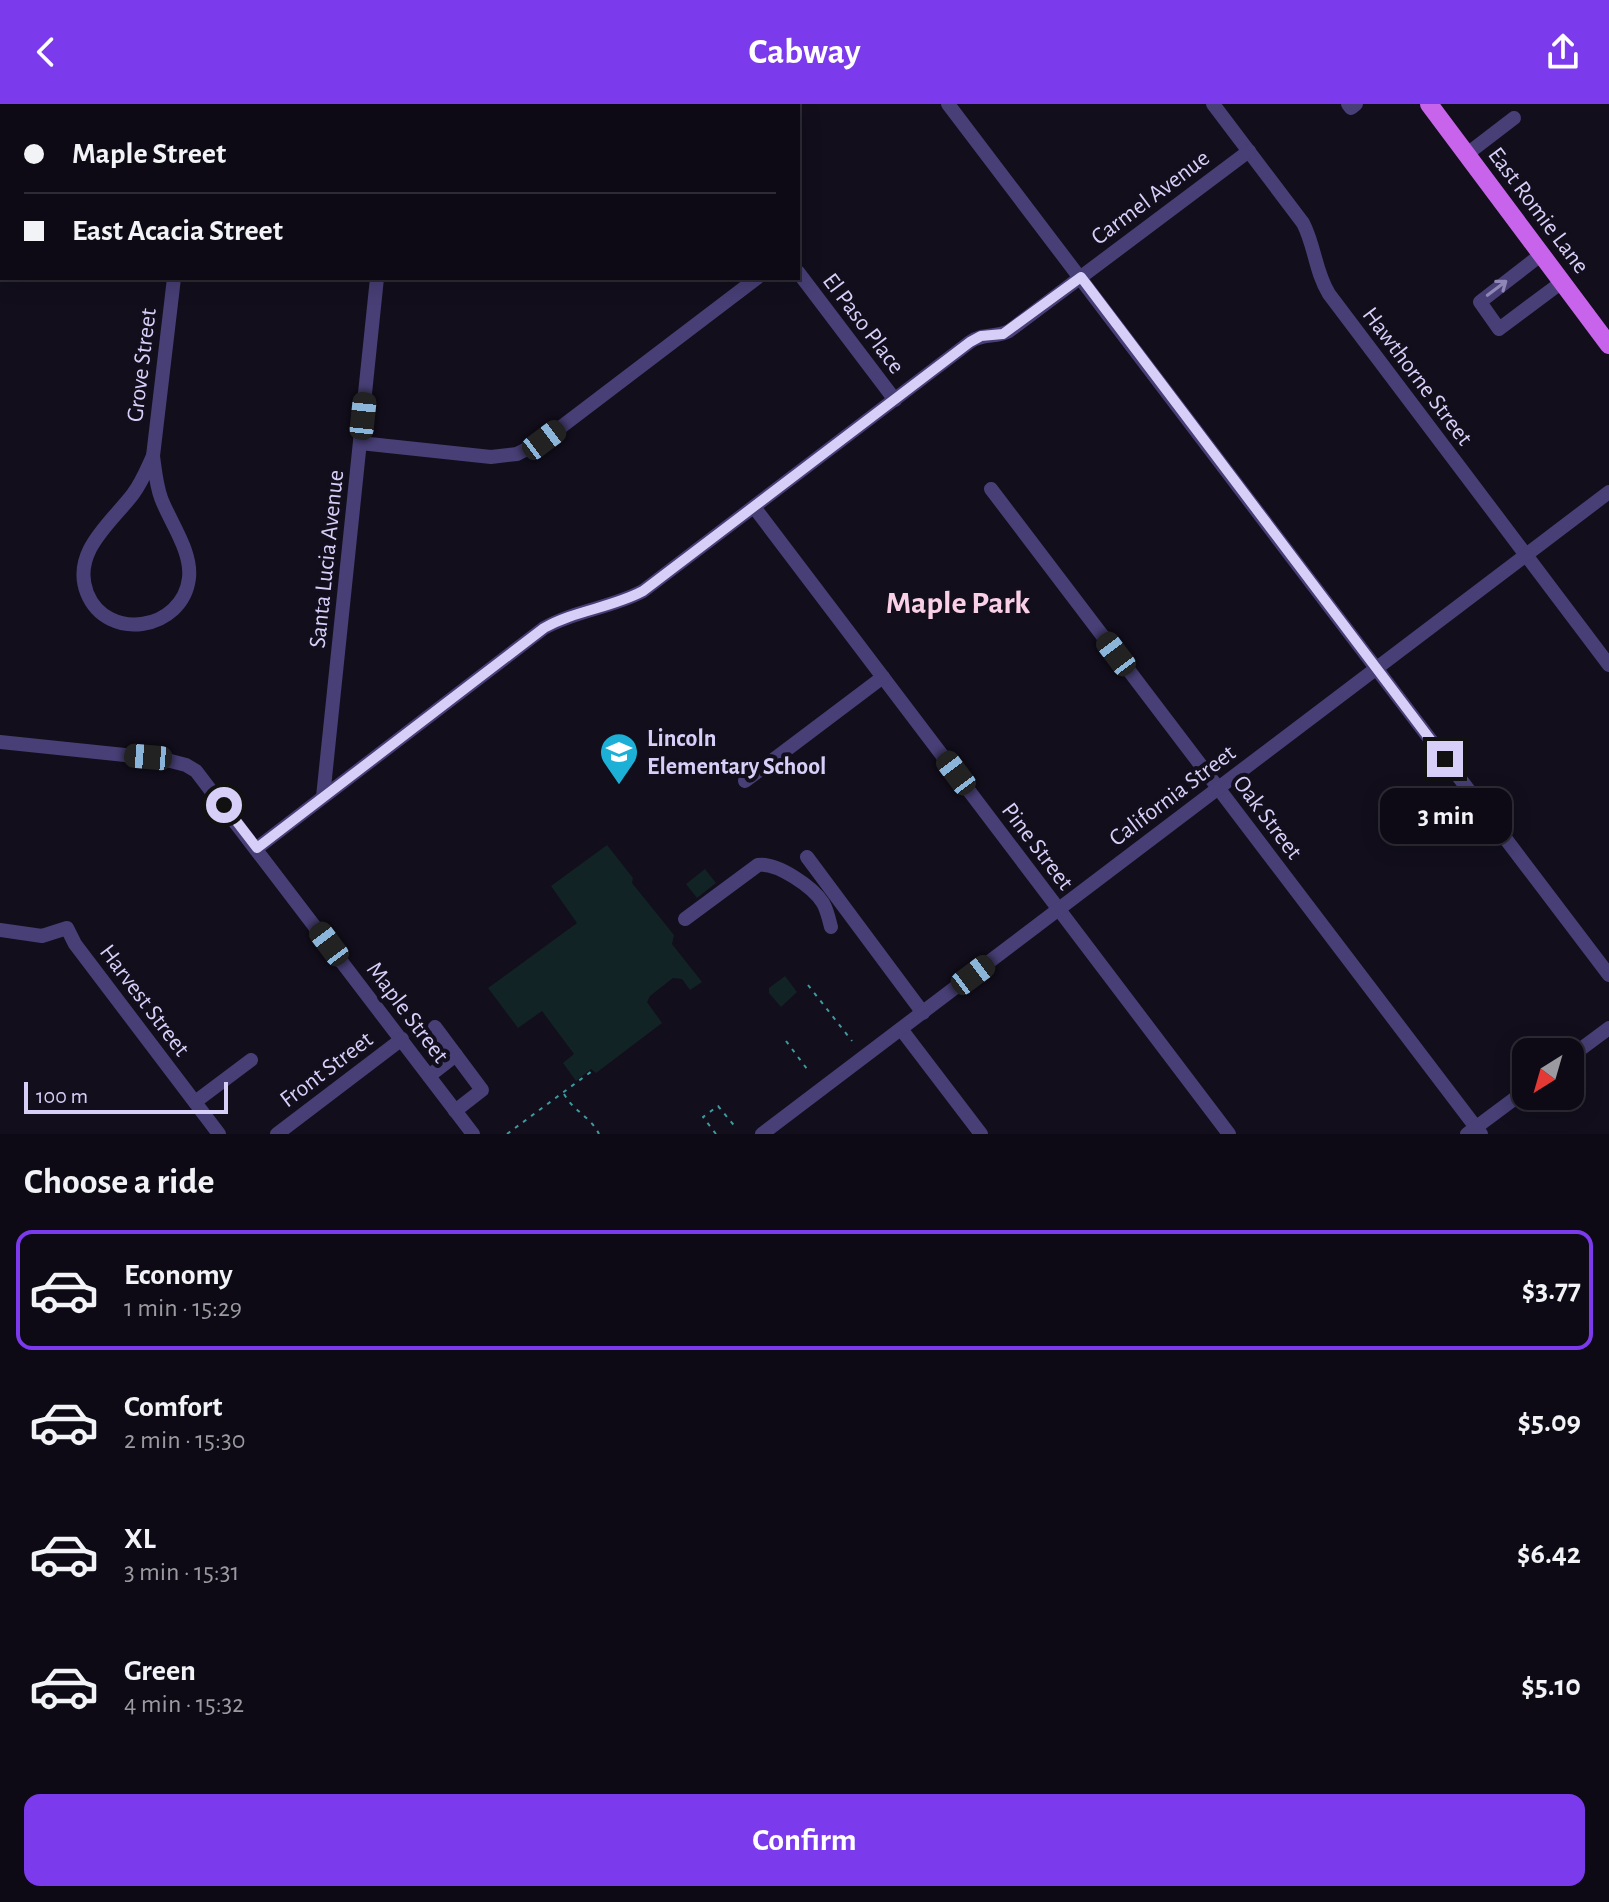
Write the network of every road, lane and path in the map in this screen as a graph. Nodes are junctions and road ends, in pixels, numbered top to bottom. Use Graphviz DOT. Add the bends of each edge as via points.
graph roads {
  1 [pos="948,104"];
  2 [pos="1213,104"];
  3 [pos="1348,104"];
  4 [pos="1356,104"];
  5 [pos="1429,104"];
  6 [pos="1514,118"];
  7 [pos="1249,151"];
  8 [pos="1467,154"];
  9 [pos="1542,254"];
  10 [pos="800,275"];
  11 [pos="1081,277"];
  12 [pos="174,280"];
  13 [pos="377,280"];
  14 [pos="754,280"];
  15 [pos="1562,282"];
  16 [pos="1609,345"];
  17 [pos="895,400"];
  18 [pos="360,443"];
  19 [pos="153,456"];
  20 [pos="991,489"];
  21 [pos="1609,492"];
  22 [pos="133,494"];
  23 [pos="161,499"];
  24 [pos="754,507"];
  25 [pos="1525,555"];
  26 [pos="1609,665"];
  27 [pos="1376,667"];
  28 [pos="883,677"];
  29 [pos="0,742"];
  30 [pos="745,781"];
  31 [pos="1218,787"];
  32 [pos="323,797"];
  33 [pos="257,848"];
  34 [pos="807,857"];
  35 [pos="1059,909"];
  36 [pos="685,919"];
  37 [pos="831,927"];
  38 [pos="0,930"];
  39 [pos="1609,975"];
  40 [pos="808,985"];
  41 [pos="923,1013"];
  42 [pos="435,1027"];
  43 [pos="1609,1028"];
  44 [pos="901,1029"];
  45 [pos="402,1039"];
  46 [pos="786,1041"];
  47 [pos="852,1041"];
  48 [pos="1584,1047"];
  49 [pos="456,1055"];
  50 [pos="251,1060"];
  51 [pos="592,1071"];
  52 [pos="810,1073"];
  53 [pos="429,1076"];
  54 [pos="563,1093"];
  55 [pos="195,1102"];
  56 [pos="1512,1102"];
  57 [pos="455,1111"];
  58 [pos="737,1129"];
  59 [pos="1475,1132"];
  60 [pos="219,1134"];
  61 [pos="277,1134"];
  62 [pos="473,1134"];
  63 [pos="507,1134"];
  64 [pos="599,1134"];
  65 [pos="716,1134"];
  66 [pos="762,1134"];
  67 [pos="981,1134"];
  68 [pos="1229,1134"];
  1 -- 11 [label="street"];
  2 -- 7 [label="street, Hawthorne Street"];
  3 -- 4 [label="street"];
  5 -- 8 [label="main road, East Romie Lane"];
  6 -- 8 [label="street"];
  7 -- 11 [label="street, Carmel Avenue"];
  7 -- 25 [label="street, Hawthorne Street" via="1303,223 1329,294"];
  8 -- 9 [label="main road, East Romie Lane"];
  9 -- 15 [label="main road, East Romie Lane"];
  15 -- 9 [label="street, one-way" via="1499,329 1480,302"];
  10 -- 17 [label="street, El Paso Place"];
  11 -- 17 [label="street, Carmel Avenue" via="1003,334 976,338"];
  11 -- 27 [label="street"];
  12 -- 19 [label="street, Grove Street"];
  13 -- 18 [label="street, Santa Lucia Avenue"];
  14 -- 18 [label="street" via="524,451 491,457"];
  15 -- 16 [label="main road, East Romie Lane"];
  17 -- 24 [label="street, Carmel Avenue"];
  18 -- 32 [label="street, Santa Lucia Avenue"];
  19 -- 22 [label="street, Grove Street"];
  19 -- 23 [label="street, Grove Street"];
  20 -- 31 [label="street, Oak Street"];
  21 -- 25 [label="street, California Street"];
  22 -- 23 [label="street" via="147,489"];
  22 -- 23 [label="street, Grove Street" via="93,543 83,569 85,590 97,608 131,625 166,616 187,587 187,559"];
  24 -- 28 [label="street, Pine Street"];
  24 -- 32 [label="street, Carmel Avenue" via="643,591 544,628"];
  25 -- 26 [label="street, Hawthorne Street"];
  25 -- 27 [label="street, California Street"];
  27 -- 31 [label="street, California Street"];
  27 -- 39 [label="street"];
  28 -- 30 [label="street"];
  28 -- 35 [label="street, Pine Street"];
  29 -- 33 [label="street, Maple Street" via="186,765 202,777"];
  31 -- 35 [label="street, California Street"];
  31 -- 59 [label="street, Oak Street"];
  32 -- 33 [label="street, Carmel Avenue"];
  33 -- 45 [label="street, Maple Street"];
  34 -- 41 [label="street"];
  35 -- 41 [label="street, California Street"];
  35 -- 68 [label="street, Pine Street"];
  36 -- 37 [label="street" via="767,863 817,896"];
  38 -- 55 [label="street, Harvest Street" via="42,936 67,928"];
  40 -- 47 [label="path"];
  41 -- 44 [label="street, California Street"];
  42 -- 49 [label="street"];
  43 -- 48 [label="street"];
  44 -- 66 [label="street, California Street"];
  44 -- 67 [label="street"];
  45 -- 53 [label="street, Maple Street"];
  45 -- 61 [label="street, Front Street"];
  46 -- 52 [label="path"];
  49 -- 53 [label="street"];
  49 -- 57 [label="street" via="482,1090"];
  50 -- 55 [label="street"];
  51 -- 54 [label="path"];
  53 -- 57 [label="street, Maple Street"];
  54 -- 63 [label="path"];
  54 -- 64 [label="path"];
  55 -- 60 [label="street, Harvest Street"];
  56 -- 59 [label="street"];
  57 -- 62 [label="street, Maple Street"];
  58 -- 65 [label="path" via="718,1106 703,1117"];
}
